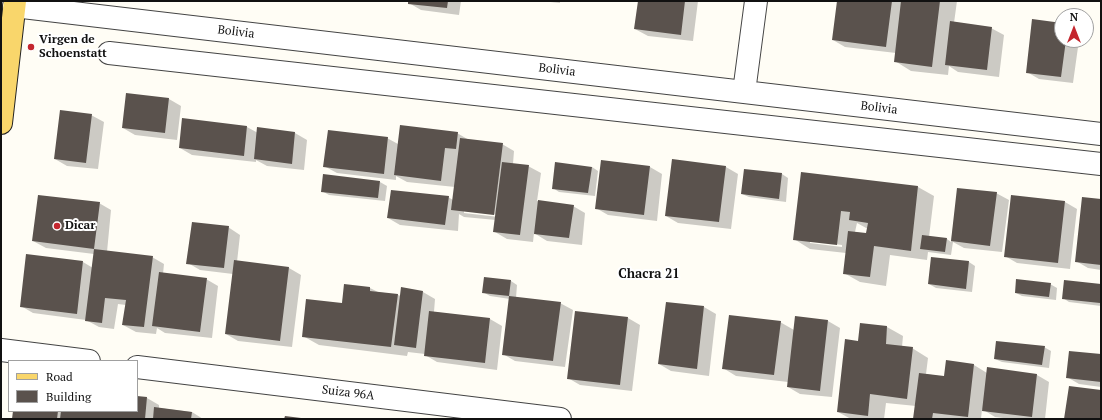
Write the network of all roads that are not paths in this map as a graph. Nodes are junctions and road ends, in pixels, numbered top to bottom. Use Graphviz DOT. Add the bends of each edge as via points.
graph roads {
  1 [pos="756,1"];
  2 [pos="14,4"];
  3 [pos="109,53"];
  4 [pos="744,92"];
  5 [pos="1,123"];
  6 [pos="1101,134"];
  7 [pos="1101,164"];
  8 [pos="1,350"];
  9 [pos="81,360"];
  10 [pos="138,367"];
  11 [pos="560,419"];
  1 -- 4 [label="street"];
  2 -- 4 [label="street, Bolivia"];
  2 -- 5 [label="main road"];
  3 -- 7 [label="street"];
  4 -- 6 [label="street, Bolivia"];
  8 -- 9 [label="street"];
  10 -- 11 [label="street, Suiza 96A"];
}
